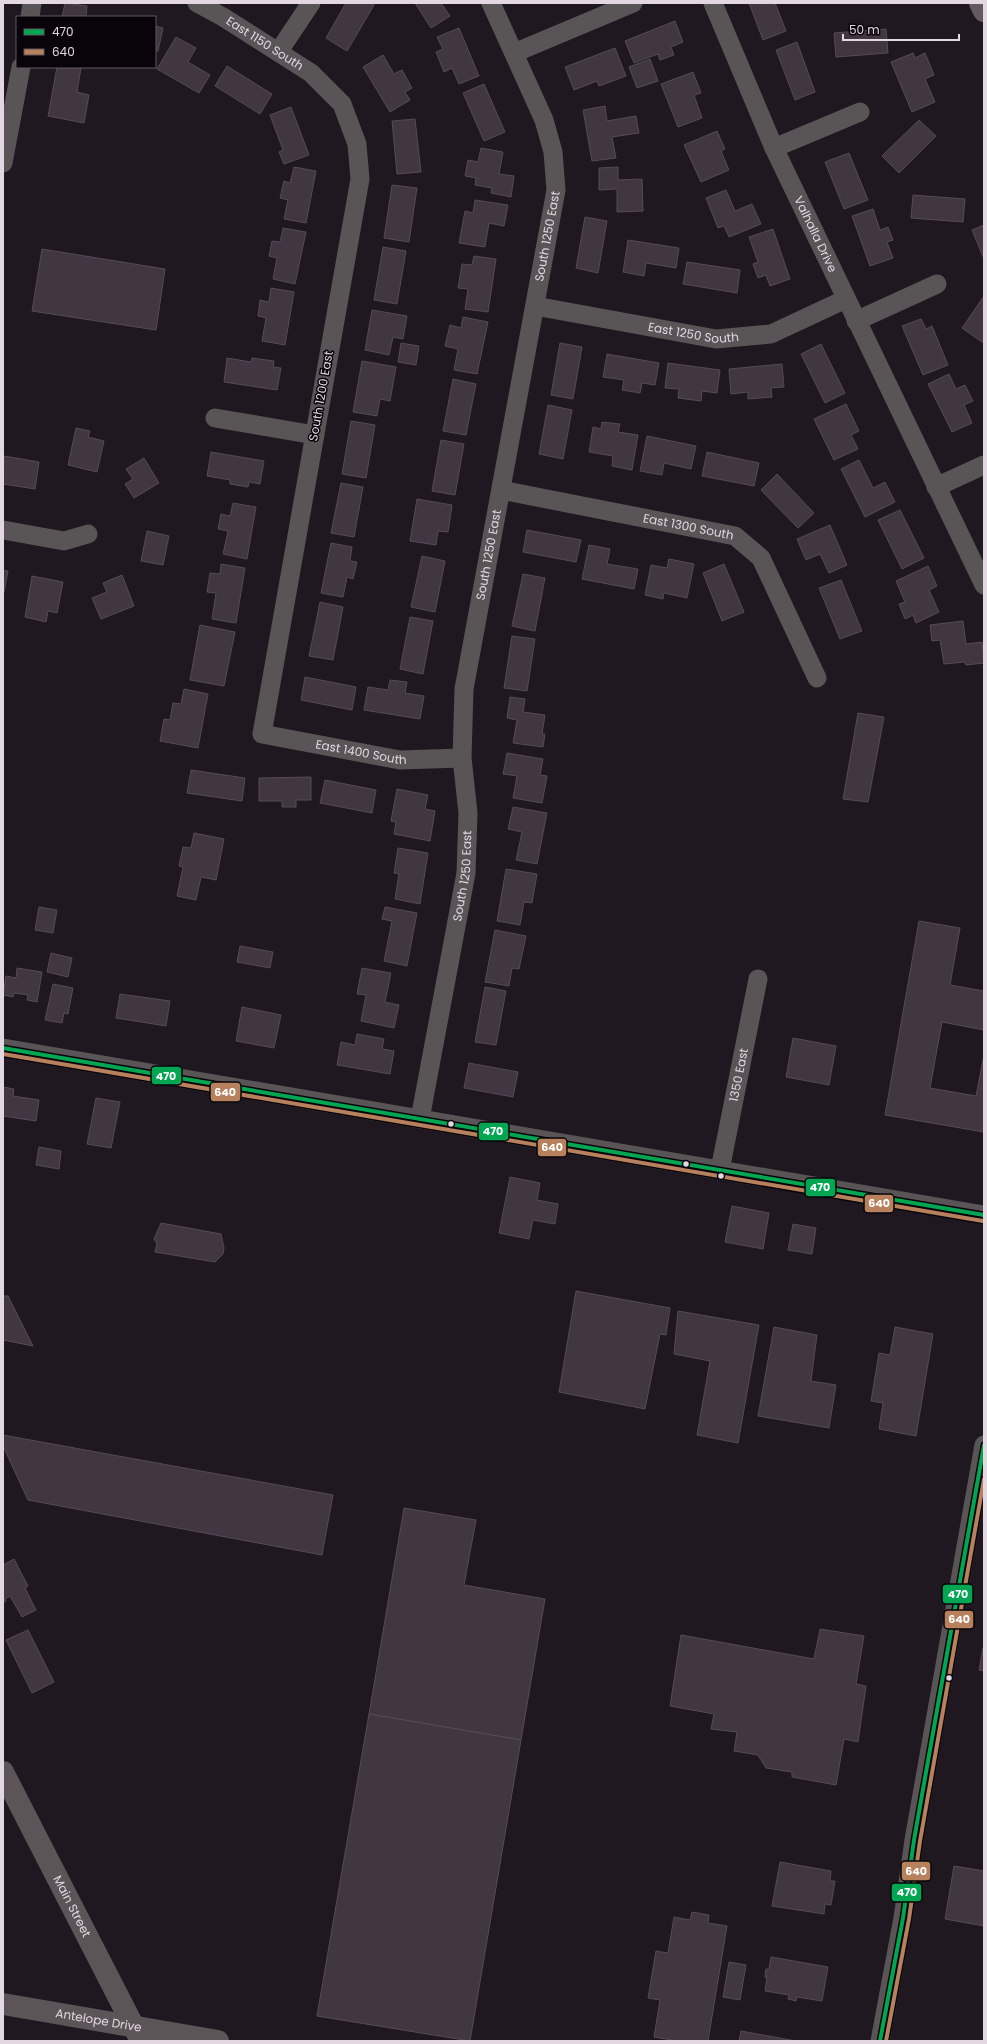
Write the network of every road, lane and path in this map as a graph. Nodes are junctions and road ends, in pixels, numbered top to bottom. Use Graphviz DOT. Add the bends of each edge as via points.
graph roads {
  1 [pos="32,3"];
  2 [pos="197,3"];
  3 [pos="311,3"];
  4 [pos="491,3"];
  5 [pos="633,3"];
  6 [pos="713,3"];
  7 [pos="980,3"];
  8 [pos="984,11"];
  9 [pos="30,16"];
  10 [pos="279,51"];
  11 [pos="514,53"];
  12 [pos="21,68"];
  13 [pos="312,73"];
  14 [pos="860,112"];
  15 [pos="774,148"];
  16 [pos="3,163"];
  17 [pos="937,284"];
  18 [pos="846,299"];
  19 [pos="535,306"];
  20 [pos="856,321"];
  21 [pos="214,418"];
  22 [pos="314,435"];
  23 [pos="984,464"];
  24 [pos="936,487"];
  25 [pos="501,490"];
  26 [pos="3,530"];
  27 [pos="88,534"];
  28 [pos="984,585"];
  29 [pos="817,678"];
  30 [pos="262,734"];
  31 [pos="462,758"];
  32 [pos="758,979"];
  33 [pos="3,1048"];
  34 [pos="420,1119"];
  35 [pos="720,1170"];
  36 [pos="984,1215"];
  37 [pos="984,1445"];
  38 [pos="3,1772"];
  39 [pos="3,2004"];
  40 [pos="137,2034"];
  41 [pos="218,2041"];
  42 [pos="880,2041"];
  1 -- 9 [label="street"];
  2 -- 10 [label="street, East 1150 South"];
  3 -- 10 [label="street"];
  4 -- 11 [label="street, South 1250 East"];
  5 -- 11 [label="street"];
  6 -- 15 [label="street, Valhalla Drive"];
  7 -- 8 [label="highway"];
  10 -- 13 [label="street, East 1150 South"];
  11 -- 19 [label="street, South 1250 East" via="544,120 553,152 556,190"];
  12 -- 16 [label="street"];
  13 -- 22 [label="street, South 1200 East" via="342,104 357,144 360,179"];
  14 -- 15 [label="street"];
  15 -- 18 [label="street, Valhalla Drive"];
  17 -- 20 [label="street"];
  18 -- 19 [label="street, East 1250 South" via="771,334 716,339"];
  18 -- 20 [label="street, Valhalla Drive"];
  19 -- 25 [label="street, South 1250 East"];
  20 -- 24 [label="street, Valhalla Drive"];
  21 -- 22 [label="street"];
  22 -- 30 [label="street, South 1200 East"];
  23 -- 24 [label="street"];
  24 -- 28 [label="street, Valhalla Drive"];
  25 -- 29 [label="street, East 1300 South" via="735,536 761,558"];
  25 -- 31 [label="street, South 1250 East" via="464,689"];
  26 -- 27 [label="street" via="64,541"];
  30 -- 31 [label="street, East 1400 South" via="400,760"];
  31 -- 34 [label="street, South 1250 East" via="468,814 466,873"];
  32 -- 35 [label="street, 1350 East"];
  33 -- 34 [label="street"];
  34 -- 35 [label="street"];
  35 -- 36 [label="street"];
  37 -- 42 [label="street"];
  38 -- 40 [label="main road, Main Street"];
  39 -- 40 [label="main road, Antelope Drive"];
  40 -- 41 [label="main road, Antelope Drive"];
}
